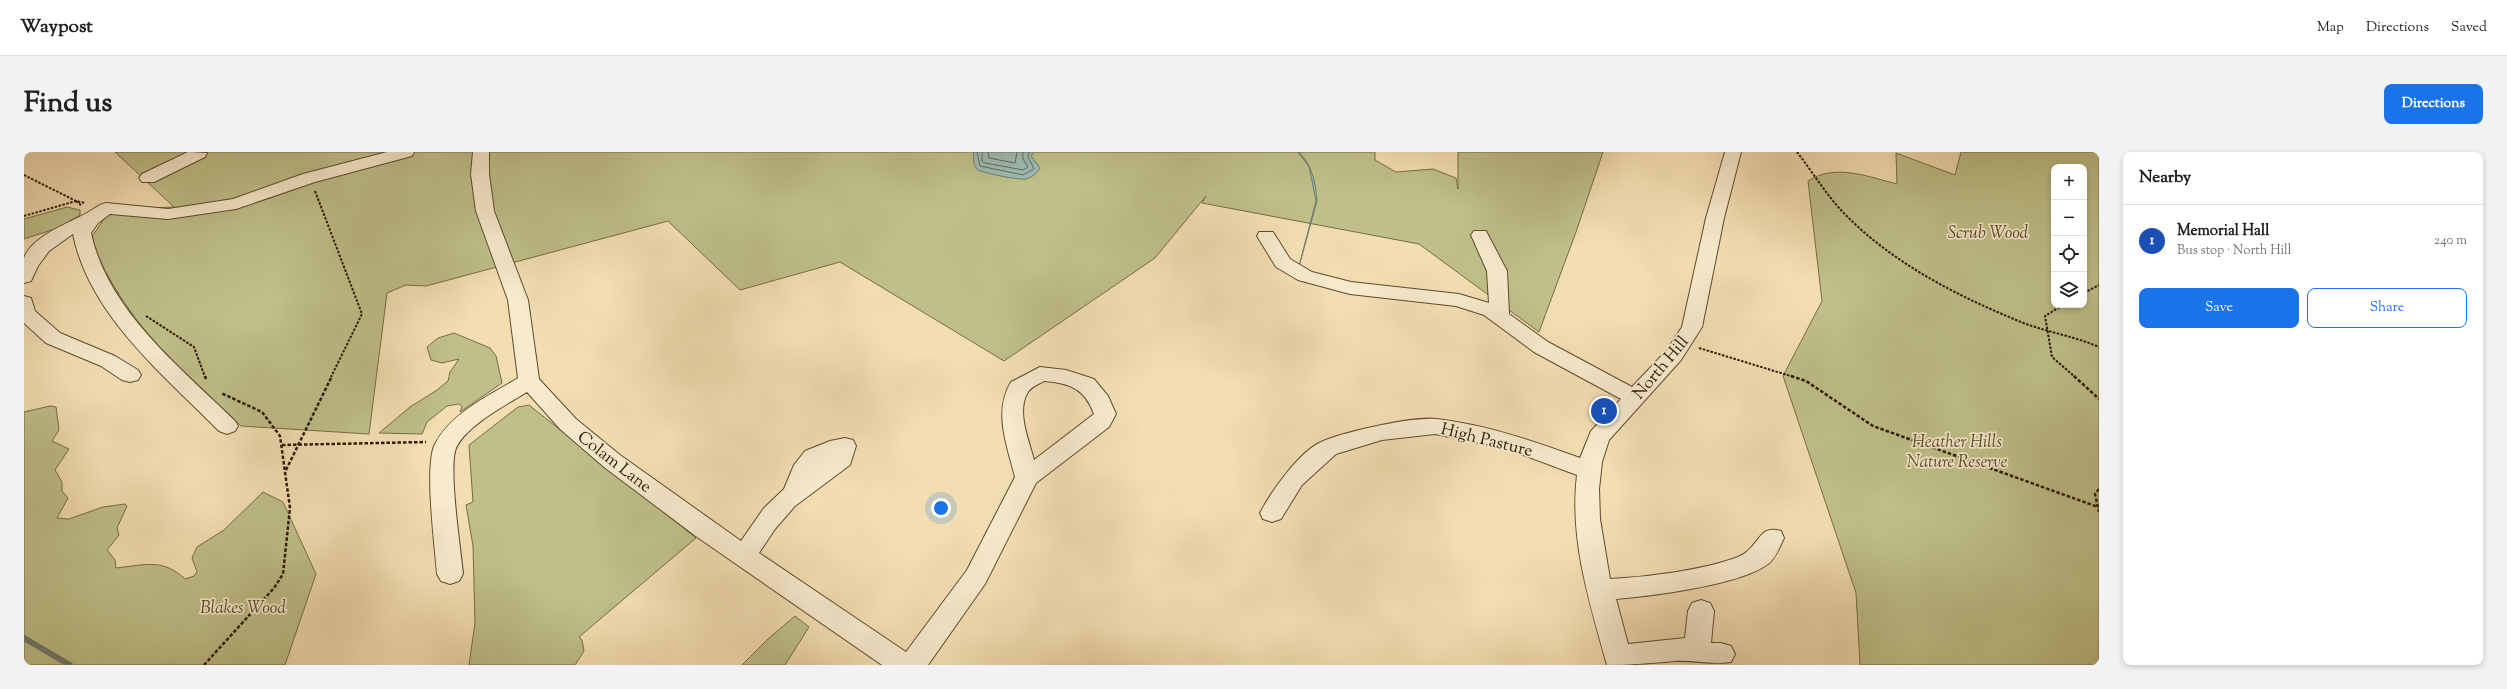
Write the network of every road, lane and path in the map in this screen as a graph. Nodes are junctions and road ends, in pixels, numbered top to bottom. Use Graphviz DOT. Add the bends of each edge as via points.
graph roads {
  1 [pos="196,152"];
  2 [pos="406,152"];
  3 [pos="481,152"];
  4 [pos="1733,152"];
  5 [pos="1797,152"];
  6 [pos="24,175"];
  7 [pos="148,178"];
  8 [pos="309,178"];
  9 [pos="24,216"];
  10 [pos="94,217"];
  11 [pos="1480,235"];
  12 [pos="1266,236"];
  13 [pos="24,277"];
  14 [pos="2099,285"];
  15 [pos="2087,291"];
  16 [pos="24,302"];
  17 [pos="2058,308"];
  18 [pos="1499,317"];
  19 [pos="2046,330"];
  20 [pos="1698,341"];
  21 [pos="2099,347"];
  22 [pos="130,375"];
  23 [pos="529,381"];
  24 [pos="1634,397"];
  25 [pos="2099,399"];
  26 [pos="227,426"];
  27 [pos="447,442"];
  28 [pos="282,445"];
  29 [pos="298,446"];
  30 [pos="1589,470"];
  31 [pos="286,471"];
  32 [pos="1027,477"];
  33 [pos="2099,489"];
  34 [pos="795,492"];
  35 [pos="2098,507"];
  36 [pos="2099,512"];
  37 [pos="1272,513"];
  38 [pos="1772,538"];
  39 [pos="745,556"];
  40 [pos="450,574"];
  41 [pos="1600,590"];
  42 [pos="1701,610"];
  43 [pos="1678,650"];
  44 [pos="1721,654"];
  45 [pos="1620,661"];
  46 [pos="904,665"];
  47 [pos="912,665"];
  1 -- 7 [label="street" via="199,153"];
  2 -- 8 [label="street"];
  3 -- 23 [label="street" via="480,174 484,212 518,300"];
  4 -- 24 [label="street, North Hill" via="1715,218 1692,327 1674,355"];
  5 -- 19 [label="path" via="1839,208 1897,260 1970,299"];
  6 -- 9 [label="path" via="76,201"];
  8 -- 10 [label="street" via="236,204 168,214 106,208"];
  8 -- 29 [label="path" via="362,314"];
  10 -- 13 [label="street" via="70,228 42,248 27,267"];
  10 -- 26 [label="street" via="82,233 88,259 116,308 172,371"];
  11 -- 18 [label="street" via="1496,271"];
  12 -- 18 [label="street" via="1283,263 1305,276 1350,288 1459,300 1491,311"];
  14 -- 15 [label="path"];
  16 -- 22 [label="street" via="25,313 53,338 108,361"];
  17 -- 19 [label="path" via="2045,316"];
  18 -- 24 [label="street" via="1541,346"];
  19 -- 21 [label="path" via="2078,338"];
  19 -- 25 [label="path" via="2052,357"];
  20 -- 35 [label="path" via="1695,347 1806,381 1873,426"];
  23 -- 27 [label="street" via="462,426"];
  23 -- 39 [label="street, Colam Lane" via="568,424 612,461"];
  24 -- 30 [label="street, North Hill" via="1599,437 1593,449"];
  27 -- 29 [label="path"];
  27 -- 40 [label="street" via="442,468"];
  28 -- 29 [label="path"];
  29 -- 31 [label="path"];
  30 -- 37 [label="street, High Pasture" via="1509,441 1435,426 1382,432 1328,448 1294,479"];
  30 -- 41 [label="street, North Hill" via="1589,528"];
  32 -- 32 [label="street" via="1013,424 1012,407 1019,387 1040,374 1058,375 1086,384 1100,400 1105,414 1101,422"];
  32 -- 47 [label="street" via="976,577"];
  33 -- 35 [label="path" via="2095,494"];
  34 -- 39 [label="street" via="759,532"];
  35 -- 36 [label="path"];
  38 -- 41 [label="street" via="1758,558 1747,564 1704,575 1616,590"];
  39 -- 46 [label="street, Colam Lane"];
  41 -- 45 [label="street, North Hill"];
  42 -- 43 [label="street" via="1698,642 1692,648"];
  43 -- 44 [label="street" via="1706,655"];
  43 -- 45 [label="street"];
}
